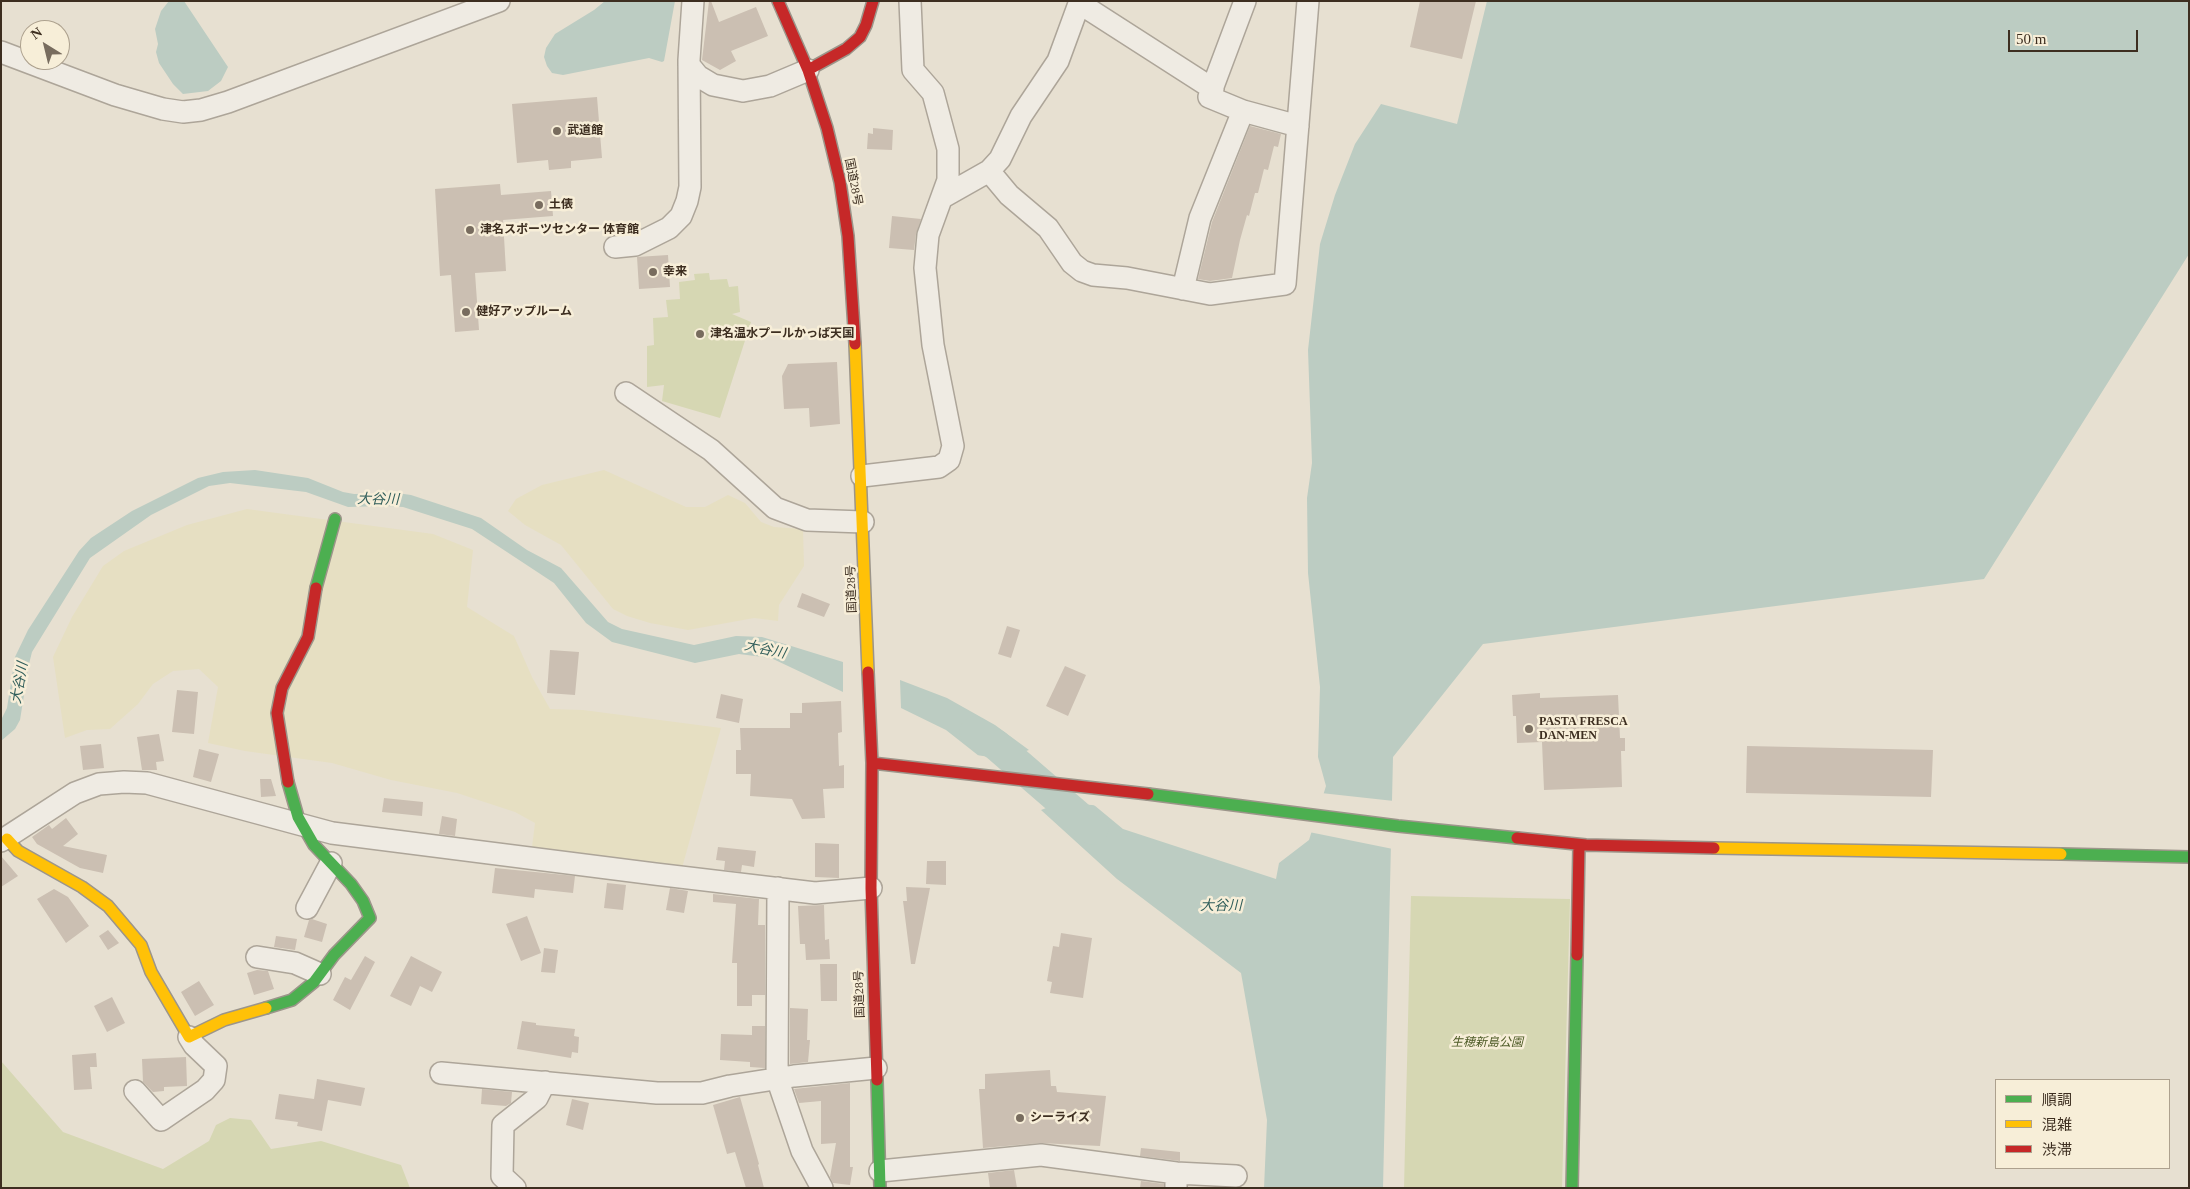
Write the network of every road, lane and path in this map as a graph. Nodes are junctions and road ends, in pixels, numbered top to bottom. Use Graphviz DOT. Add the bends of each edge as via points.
graph roads {
  1 [pos="499,1"];
  2 [pos="693,1"];
  3 [pos="778,1"];
  4 [pos="873,1"];
  5 [pos="910,1"];
  6 [pos="1245,1"];
  7 [pos="1308,1"];
  8 [pos="1080,2"];
  9 [pos="1,52"];
  10 [pos="689,65"];
  11 [pos="808,70"];
  12 [pos="1212,89"];
  13 [pos="1243,111"];
  14 [pos="1298,126"];
  15 [pos="989,171"];
  16 [pos="943,197"];
  17 [pos="615,248"];
  18 [pos="1183,289"];
  19 [pos="626,392"];
  20 [pos="862,476"];
  21 [pos="335,519"];
  22 [pos="863,522"];
  23 [pos="872,763"];
  24 [pos="302,824"];
  25 [pos="4,840"];
  26 [pos="1579,845"];
  27 [pos="2189,857"];
  28 [pos="331,863"];
  29 [pos="778,888"];
  30 [pos="871,888"];
  31 [pos="307,908"];
  32 [pos="257,957"];
  33 [pos="320,974"];
  34 [pos="189,1037"];
  35 [pos="876,1068"];
  36 [pos="441,1073"];
  37 [pos="777,1078"];
  38 [pos="546,1082"];
  39 [pos="135,1091"];
  40 [pos="1236,1176"];
  41 [pos="880,1179"];
  42 [pos="1176,1180"];
  43 [pos="515,1188"];
  44 [pos="822,1188"];
  45 [pos="1572,1188"];
  1 -- 9 [label="street" via="228,102 182,112 114,95"];
  2 -- 10 [label="street"];
  3 -- 11 [label="main road, 国道28号"];
  4 -- 11 [label="main road" via="860,36 839,53"];
  5 -- 16 [label="street" via="913,70 933,93 948,148 948,180"];
  6 -- 12 [label="street"];
  7 -- 14 [label="street"];
  8 -- 12 [label="street"];
  8 -- 15 [label="street" via="1058,61 1021,116 1000,159"];
  10 -- 11 [label="street" via="698,76 713,85 743,91 770,86"];
  10 -- 17 [label="street" via="690,186 681,216 669,228 635,245"];
  11 -- 20 [label="main road, 国道28号" via="838,173 848,236"];
  12 -- 13 [label="street" via="1210,97"];
  13 -- 14 [label="street"];
  13 -- 18 [label="street" via="1200,218"];
  14 -- 18 [label="street" via="1285,284 1210,294"];
  15 -- 16 [label="street"];
  15 -- 18 [label="street" via="1017,203 1048,228 1082,271"];
  16 -- 20 [label="street" via="928,235 924,268 933,345 953,450 949,460 939,467"];
  19 -- 22 [label="street" via="711,450 775,508 807,520"];
  20 -- 22 [label="main road, 国道28号"];
  21 -- 24 [label="main road" via="316,588 308,637 282,688 278,713 285,771"];
  22 -- 23 [label="main road, 国道28号"];
  23 -- 26 [label="main road"];
  23 -- 30 [label="main road, 国道28号"];
  24 -- 25 [label="street" via="148,783 124,782 99,784 76,793"];
  24 -- 28 [label="main road" via="314,845"];
  24 -- 29 [label="street" via="332,833 393,842"];
  25 -- 34 [label="main road" via="108,906 141,945 151,972"];
  26 -- 27 [label="main road"];
  26 -- 45 [label="main road"];
  28 -- 31 [label="street"];
  28 -- 33 [label="main road" via="363,900 370,918"];
  29 -- 30 [label="street" via="815,892"];
  29 -- 37 [label="street"];
  30 -- 35 [label="main road, 国道28号"];
  32 -- 33 [label="street" via="296,963"];
  33 -- 34 [label="main road" via="292,1000 224,1020"];
  34 -- 39 [label="street" via="216,1066 214,1080 206,1090 161,1120"];
  35 -- 37 [label="street"];
  35 -- 41 [label="main road, 国道28号"];
  36 -- 38 [label="street"];
  37 -- 38 [label="street" via="702,1093 657,1093"];
  37 -- 44 [label="street" via="802,1151"];
  38 -- 43 [label="street" via="537,1098 503,1125 502,1176"];
  40 -- 42 [label="street"];
  41 -- 42 [label="street" via="1041,1155"];
}
